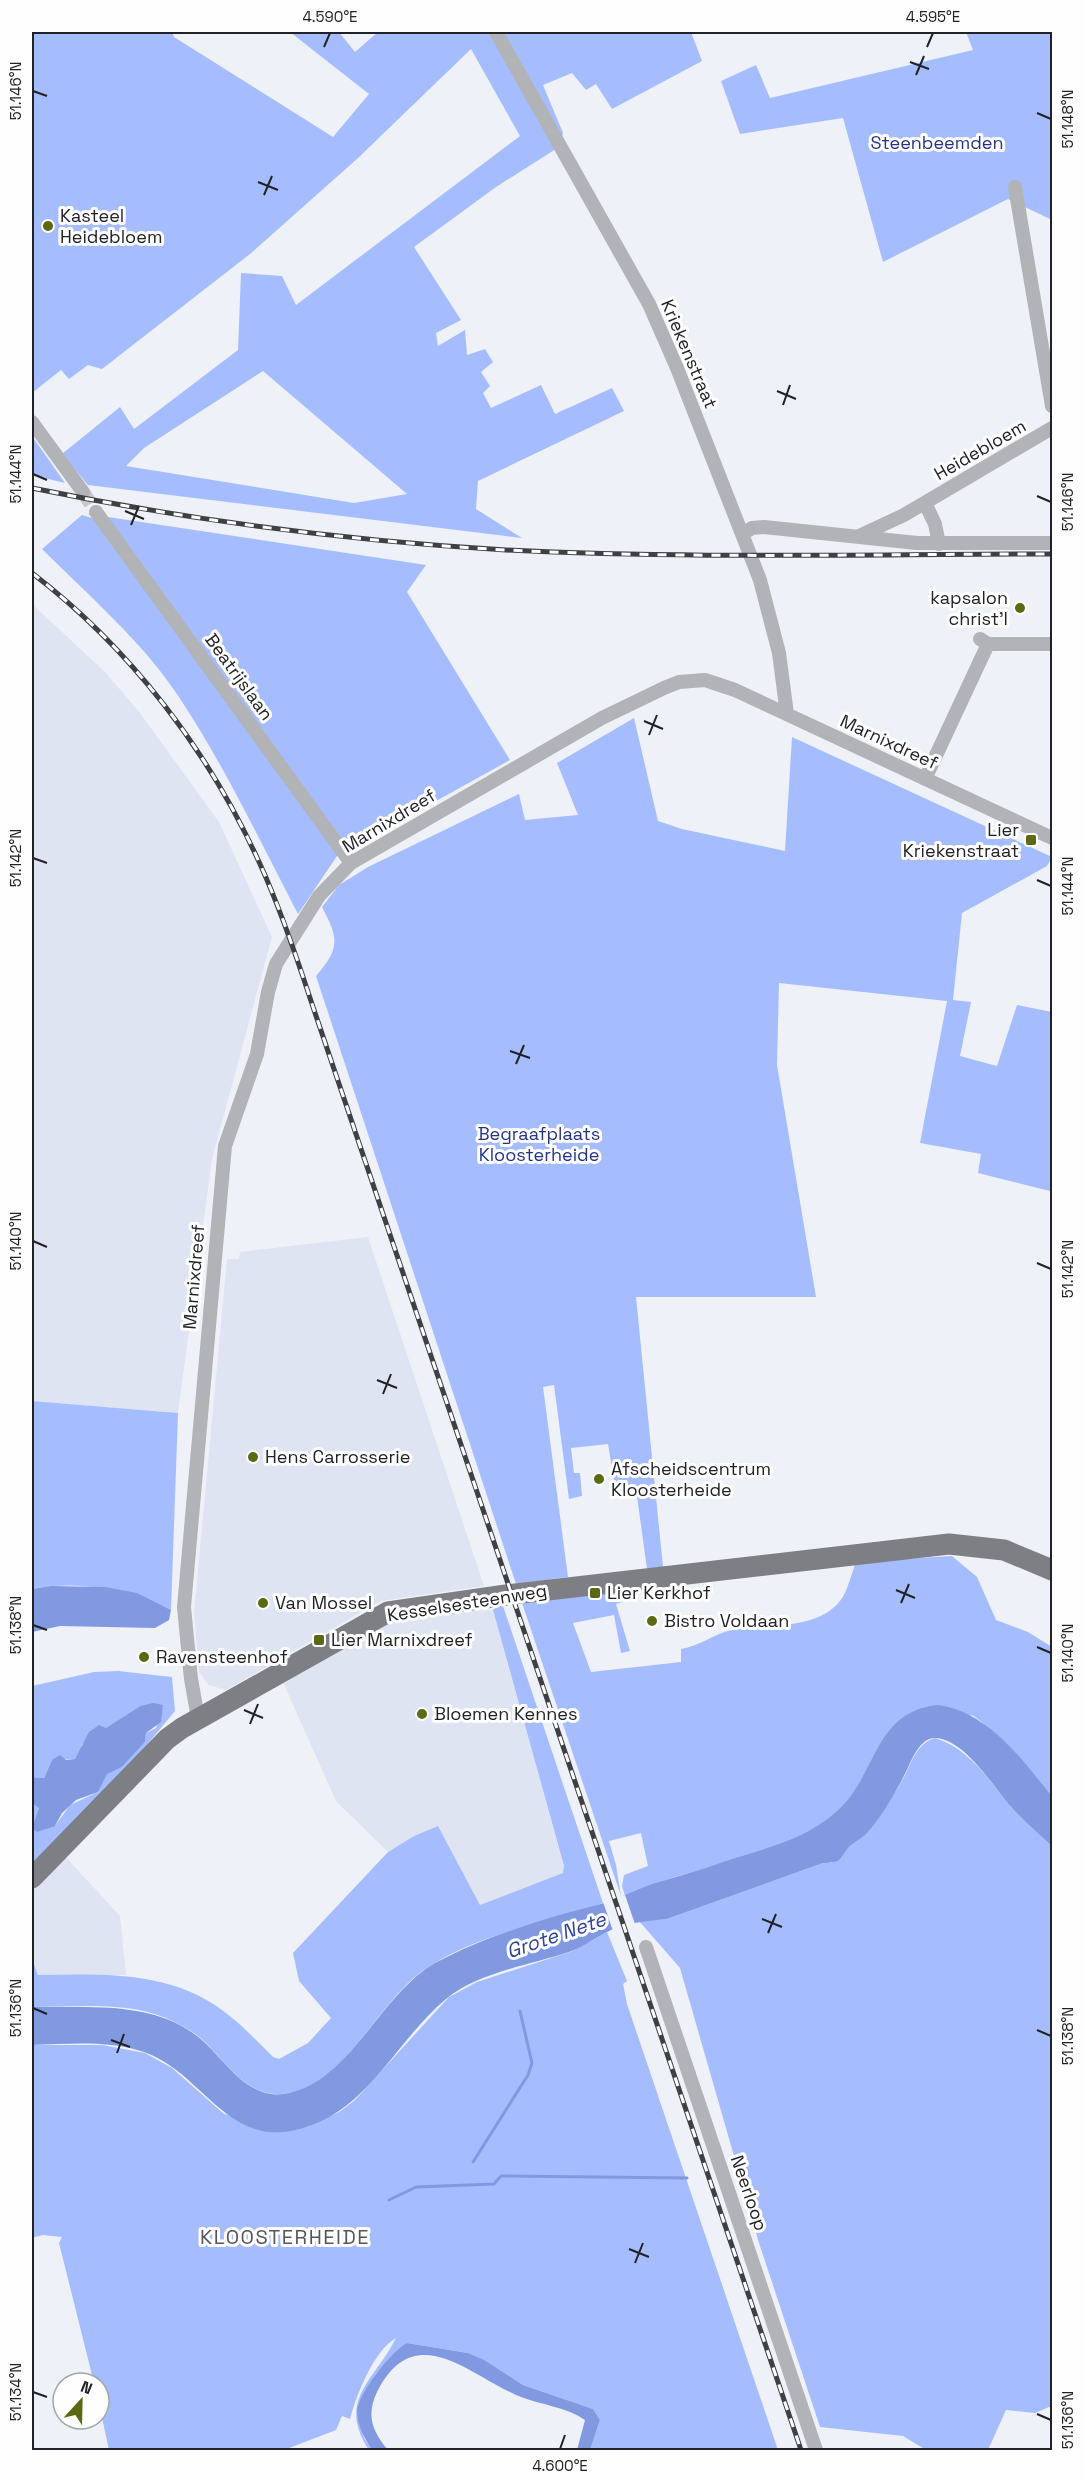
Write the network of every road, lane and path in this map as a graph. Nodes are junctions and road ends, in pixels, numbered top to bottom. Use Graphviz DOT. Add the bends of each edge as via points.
graph roads {
  1 [pos="496,32"];
  2 [pos="1016,187"];
  3 [pos="1053,406"];
  4 [pos="32,422"];
  5 [pos="1053,428"];
  6 [pos="83,492"];
  7 [pos="925,503"];
  8 [pos="96,512"];
  9 [pos="742,534"];
  10 [pos="859,536"];
  11 [pos="1053,543"];
  12 [pos="939,544"];
  13 [pos="1053,644"];
  14 [pos="787,714"];
  15 [pos="925,779"];
  16 [pos="1053,838"];
  17 [pos="351,863"];
  18 [pos="1053,1570"];
  19 [pos="198,1718"];
  20 [pos="32,1878"];
  21 [pos="646,1947"];
  22 [pos="816,2451"];
  1 -- 9 [label="street, Kriekenstraat" via="649,304"];
  2 -- 3 [label="street"];
  4 -- 6 [label="street"];
  5 -- 7 [label="street, Heidebloem"];
  7 -- 10 [label="street, Heidebloem"];
  7 -- 12 [label="street, Heidebloem"];
  8 -- 17 [label="street, Beatrijslaan"];
  9 -- 10 [label="street" via="764,527"];
  9 -- 14 [label="street, Kriekenstraat" via="768,608 787,695"];
  10 -- 12 [label="street"];
  11 -- 12 [label="street"];
  13 -- 15 [label="street" via="984,642"];
  14 -- 15 [label="street, Marnixdreef"];
  14 -- 17 [label="street, Marnixdreef" via="716,682 679,682 602,718"];
  15 -- 16 [label="street, Marnixdreef"];
  17 -- 19 [label="street, Marnixdreef" via="319,896 276,964 257,1054 225,1146 183,1606"];
  18 -- 19 [label="main road, Kesselsesteenweg" via="1004,1550 949,1544 388,1612"];
  19 -- 20 [label="main road, Kesselsesteenweg" via="167,1739"];
  21 -- 22 [label="street, Neerloop"];
}
